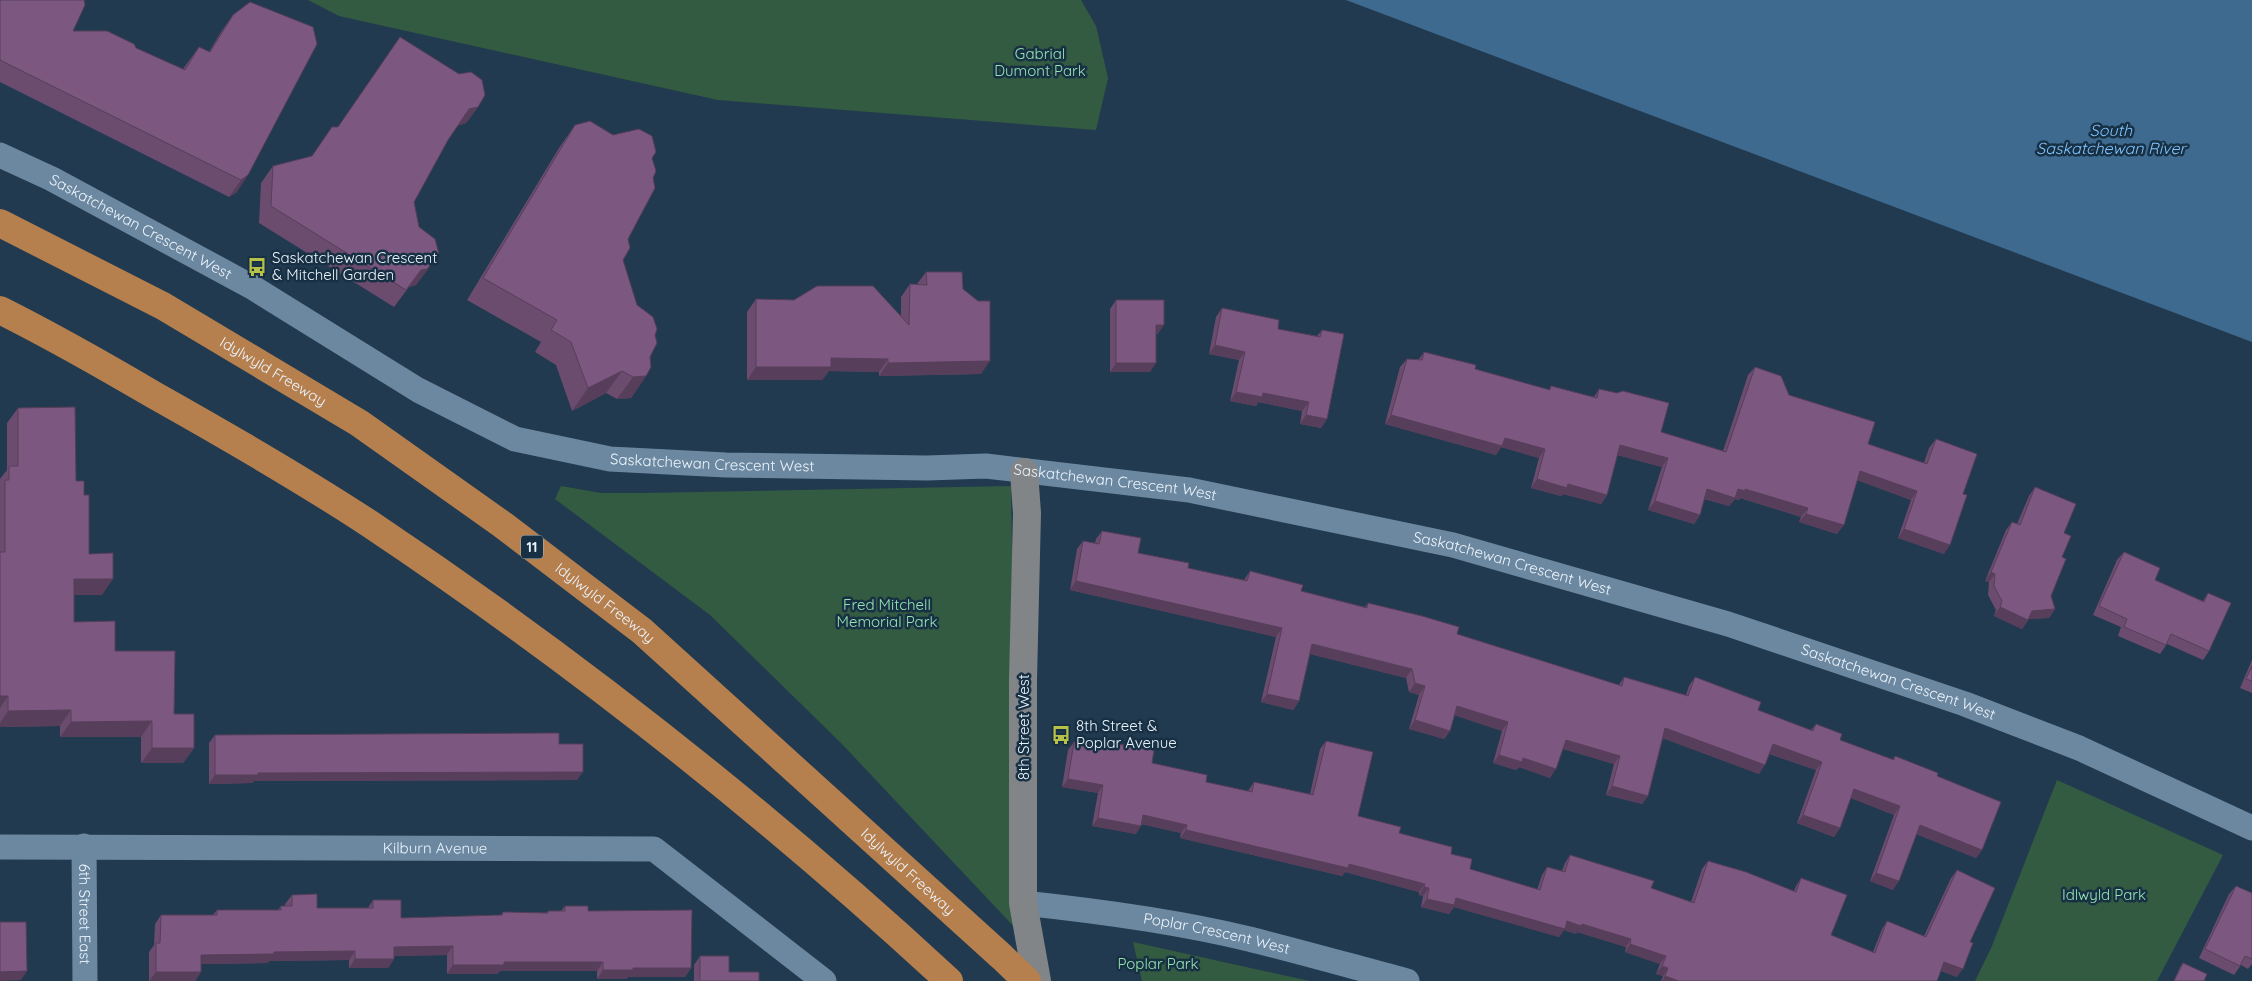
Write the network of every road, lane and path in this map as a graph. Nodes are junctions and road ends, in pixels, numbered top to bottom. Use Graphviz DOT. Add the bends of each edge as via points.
graph roads {
  1 [pos="0,155"];
  2 [pos="0,224"];
  3 [pos="0,310"];
  4 [pos="1024,472"];
  5 [pos="2252,828"];
  6 [pos="84,846"];
  7 [pos="0,847"];
  8 [pos="1024,903"];
  9 [pos="85,981"];
  10 [pos="824,981"];
  11 [pos="949,981"];
  12 [pos="1027,981"];
  13 [pos="1037,981"];
  14 [pos="1407,981"];
  1 -- 4 [label="street, Saskatchewan Crescent West" via="52,179 252,286 418,390 515,439 610,459 726,466 986,466"];
  2 -- 12 [label="highway, Idylwyld Freeway / 11" via="163,306 351,418 504,525 642,632"];
  3 -- 11 [label="highway" via="49,334 251,450 368,524 512,622 700,765"];
  4 -- 5 [label="street, Saskatchewan Crescent West" via="1188,490 1453,545 1596,585 1728,624 1964,704 2079,748"];
  4 -- 8 [label="street, 8th Street West" via="1027,512"];
  6 -- 7 [label="street, Kilburn Avenue"];
  6 -- 9 [label="street, 6th Street East"];
  6 -- 10 [label="street, Kilburn Avenue" via="654,849"];
  8 -- 13 [label="street, 8th Street West"];
  8 -- 14 [label="street, Poplar Crescent West" via="1178,924"];
}
